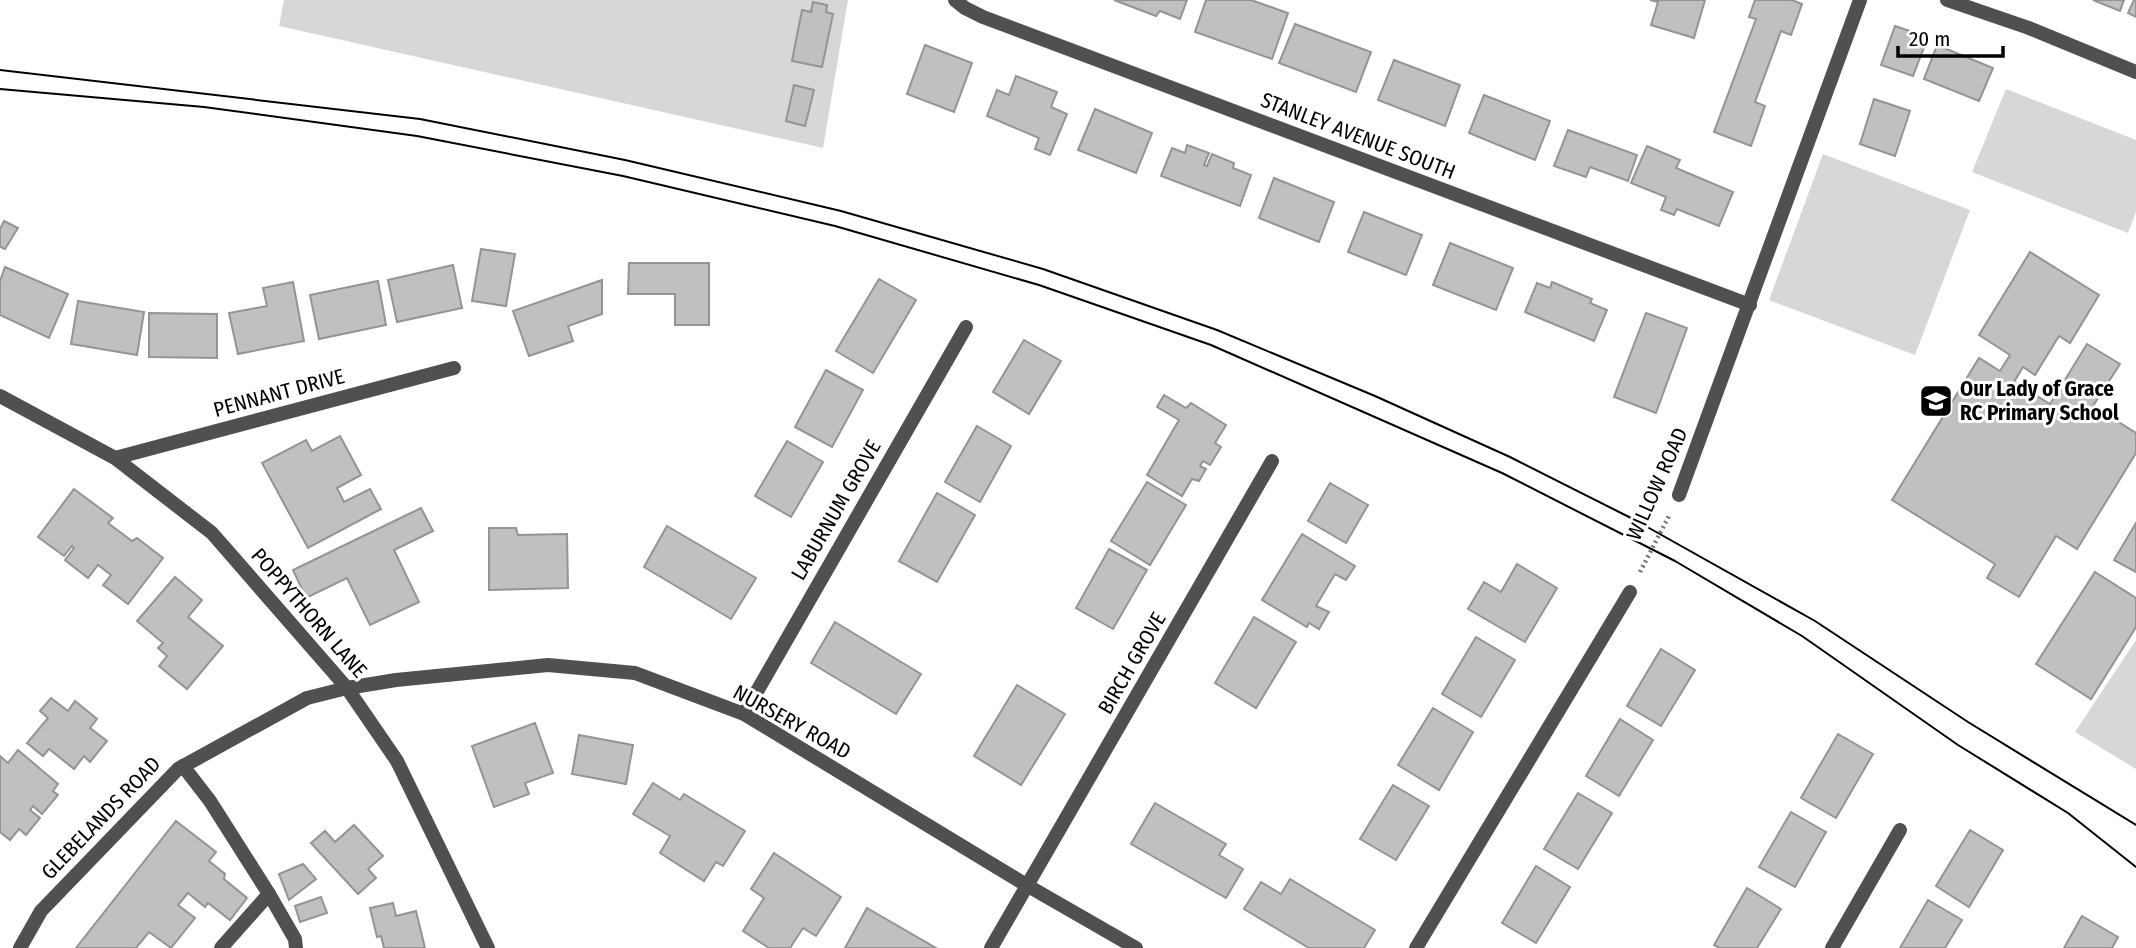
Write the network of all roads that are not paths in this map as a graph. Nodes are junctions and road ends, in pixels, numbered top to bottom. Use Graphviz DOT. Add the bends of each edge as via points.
graph roads {
  1 [pos="955,0"];
  2 [pos="1860,0"];
  3 [pos="1947,0"];
  4 [pos="2136,72"];
  5 [pos="1749,305"];
  6 [pos="966,327"];
  7 [pos="454,368"];
  8 [pos="0,396"];
  9 [pos="115,458"];
  10 [pos="1272,461"];
  11 [pos="1679,495"];
  12 [pos="1630,592"];
  13 [pos="347,688"];
  14 [pos="744,714"];
  15 [pos="183,766"];
  16 [pos="1900,830"];
  17 [pos="1028,886"];
  18 [pos="268,894"];
  19 [pos="20,948"];
  20 [pos="221,948"];
  21 [pos="296,948"];
  22 [pos="488,948"];
  23 [pos="991,948"];
  24 [pos="1136,948"];
  25 [pos="1416,948"];
  26 [pos="1832,948"];
  1 -- 5 [label="street, STANLEY AVENUE SOUTH" via="983,17"];
  2 -- 5 [label="street, WILLOW ROAD"];
  3 -- 4 [label="street"];
  5 -- 11 [label="street, WILLOW ROAD"];
  6 -- 14 [label="street, LABURNUM GROVE"];
  7 -- 9 [label="street, PENNANT DRIVE"];
  8 -- 9 [label="street, POPPYTHORN LANE"];
  9 -- 13 [label="street, POPPYTHORN LANE" via="212,533"];
  10 -- 17 [label="street, BIRCH GROVE"];
  12 -- 25 [label="street"];
  13 -- 14 [label="street, NURSERY ROAD" via="548,664 635,673"];
  13 -- 15 [label="street, GLEBELANDS ROAD" via="307,698"];
  13 -- 22 [label="street, POPPYTHORN LANE" via="397,761"];
  14 -- 17 [label="street, NURSERY ROAD"];
  15 -- 18 [label="street"];
  15 -- 19 [label="street, GLEBELANDS ROAD" via="41,911"];
  16 -- 26 [label="street"];
  17 -- 23 [label="street, BIRCH GROVE"];
  17 -- 24 [label="street, NURSERY ROAD"];
  18 -- 20 [label="street"];
  18 -- 21 [label="street"];
}
